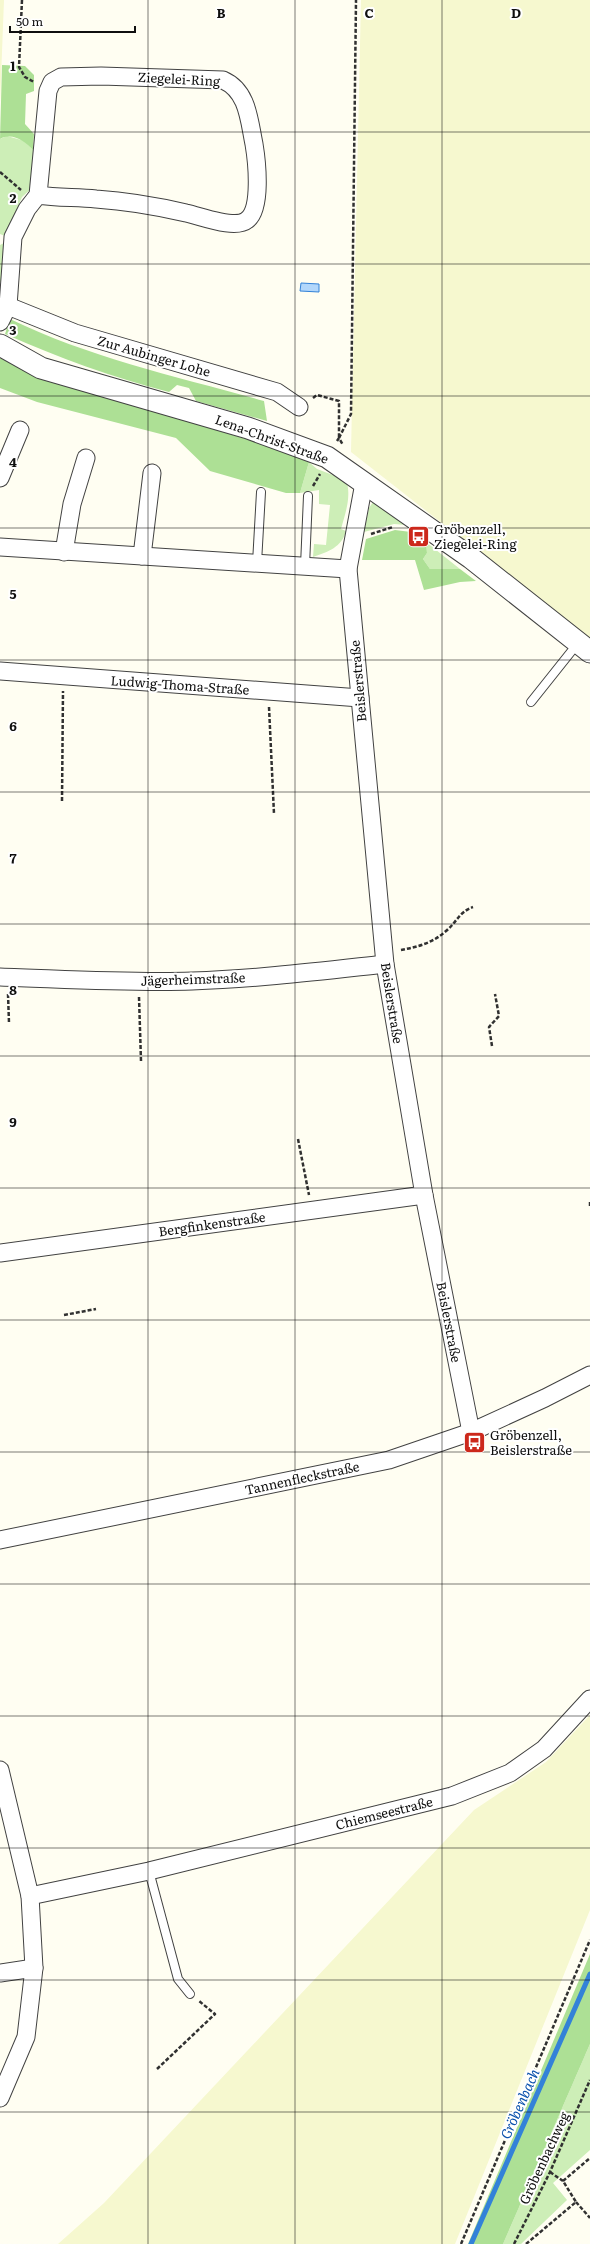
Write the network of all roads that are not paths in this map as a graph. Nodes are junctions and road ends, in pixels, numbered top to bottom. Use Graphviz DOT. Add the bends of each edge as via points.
graph roads {
  1 [pos="36,198"];
  2 [pos="8,306"];
  3 [pos="0,322"];
  4 [pos="0,345"];
  5 [pos="299,407"];
  6 [pos="20,430"];
  7 [pos="86,458"];
  8 [pos="152,473"];
  9 [pos="0,478"];
  10 [pos="364,483"];
  11 [pos="261,492"];
  12 [pos="308,496"];
  13 [pos="0,547"];
  14 [pos="64,552"];
  15 [pos="142,556"];
  16 [pos="257,563"];
  17 [pos="305,566"];
  18 [pos="348,569"];
  19 [pos="584,647"];
  20 [pos="0,671"];
  21 [pos="360,698"];
  22 [pos="531,702"];
  23 [pos="390,957"];
  24 [pos="3,977"];
  25 [pos="424,1195"];
  26 [pos="0,1254"];
  27 [pos="590,1375"];
  28 [pos="471,1432"];
  29 [pos="0,1540"];
  30 [pos="590,1698"];
  31 [pos="0,1770"];
  32 [pos="148,1871"];
  33 [pos="30,1896"];
  34 [pos="34,1968"];
  35 [pos="0,1973"];
  36 [pos="190,1994"];
  37 [pos="0,2098"];
  1 -- 1 [label="street, Ziegelei-Ring" via="126,201 237,224 246,222 252,216 255,206 257,165 250,124 240,92 232,84 218,80 61,77 52,82 48,90"];
  1 -- 2 [label="street" via="27,209 13,237"];
  2 -- 3 [label="street"];
  2 -- 5 [label="street, Zur Aubinger Lohe" via="75,333 277,392"];
  4 -- 10 [label="street, Lena-Christ-Straße" via="41,368 248,428 327,457"];
  6 -- 9 [label="street"];
  7 -- 14 [label="street" via="72,504"];
  8 -- 15 [label="street"];
  10 -- 18 [label="street, Beislerstraße"];
  10 -- 19 [label="street, Lena-Christ-Straße" via="471,558"];
  11 -- 16 [label="lane"];
  12 -- 17 [label="lane"];
  13 -- 14 [label="street"];
  14 -- 15 [label="street"];
  15 -- 16 [label="street"];
  16 -- 17 [label="street"];
  17 -- 18 [label="street"];
  18 -- 21 [label="street, Beislerstraße"];
  19 -- 22 [label="lane"];
  20 -- 21 [label="street, Ludwig-Thoma-Straße"];
  21 -- 23 [label="street, Beislerstraße"];
  23 -- 24 [label="street, Jägerheimstraße" via="267,976 192,981 139,982"];
  23 -- 25 [label="street, Beislerstraße"];
  25 -- 26 [label="street, Bergfinkenstraße"];
  25 -- 28 [label="street, Beislerstraße"];
  27 -- 28 [label="street, Tannenfleckstraße"];
  28 -- 29 [label="street, Tannenfleckstraße" via="389,1460"];
  30 -- 32 [label="street, Chiemseestraße" via="544,1749 510,1774 452,1796"];
  31 -- 33 [label="street"];
  32 -- 33 [label="street, Chiemseestraße"];
  32 -- 36 [label="lane" via="178,1979"];
  33 -- 34 [label="street"];
  34 -- 35 [label="street"];
  34 -- 37 [label="street" via="26,2037"];
}
